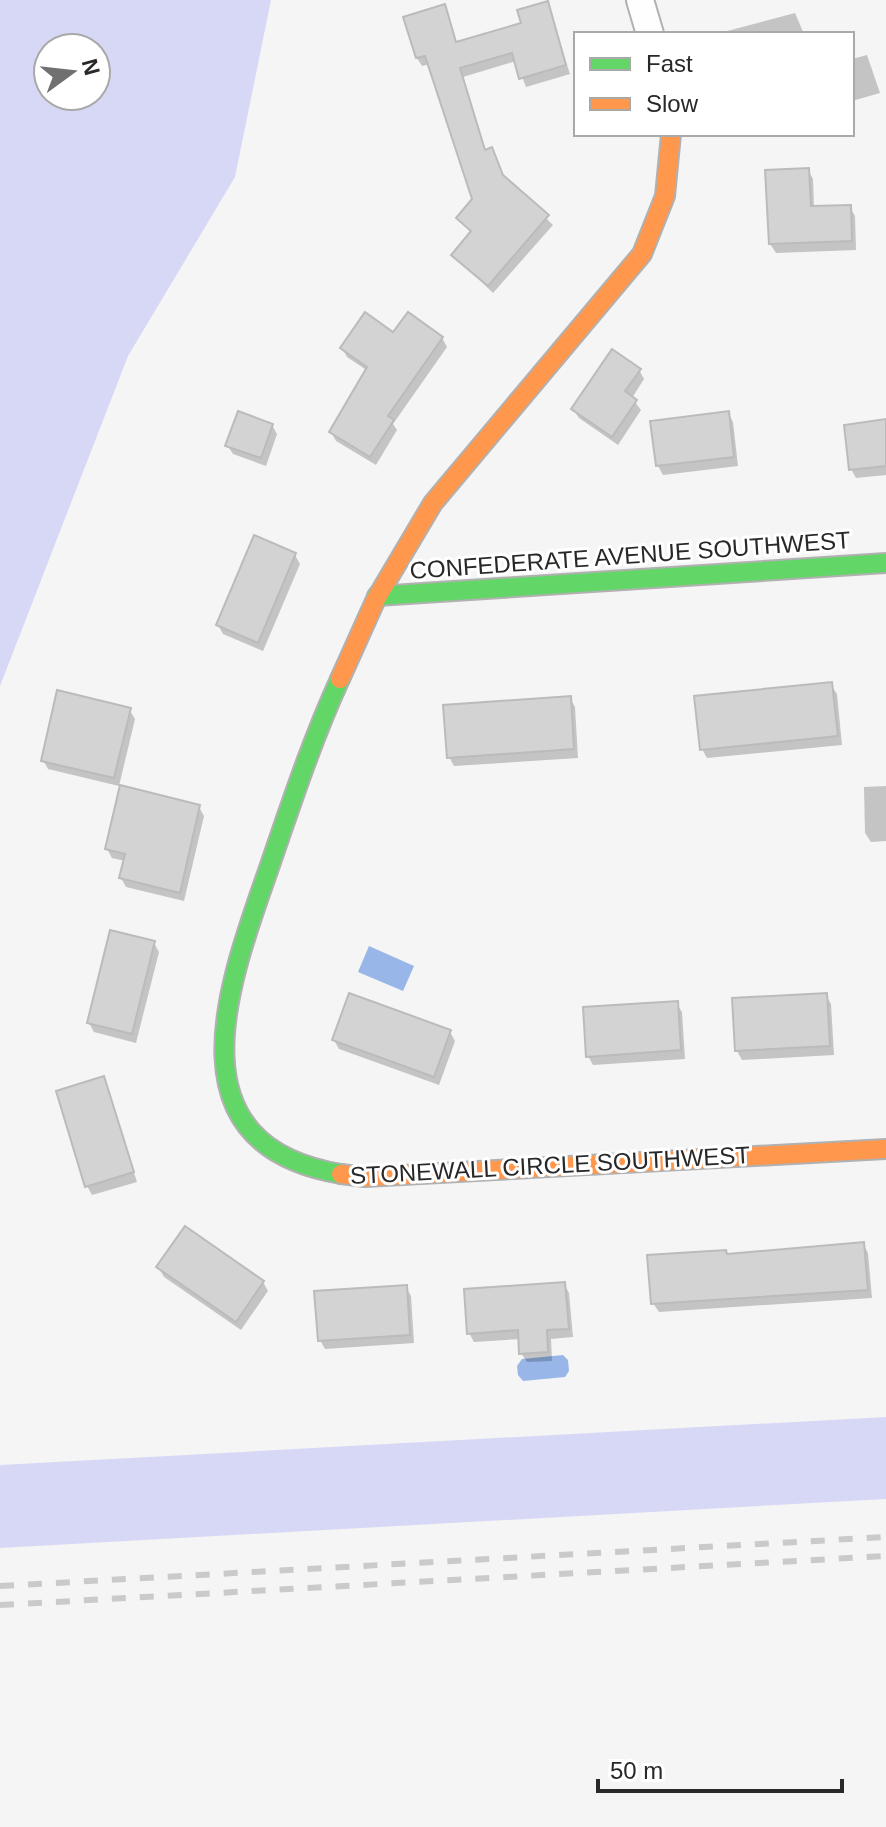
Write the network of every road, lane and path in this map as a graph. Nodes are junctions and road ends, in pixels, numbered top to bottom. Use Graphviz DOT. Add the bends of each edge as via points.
graph roads {
  1 [pos="640,0"];
  2 [pos="649,32"];
  3 [pos="671,136"];
  4 [pos="886,563"];
  5 [pos="377,596"];
  6 [pos="886,1149"];
  1 -- 2 [label="street"];
  3 -- 5 [label="street, STONEWALL CIRCLE SOUTHWEST" via="663,214 642,254 427,511"];
  4 -- 5 [label="street, CONFEDERATE AVENUE SOUTHWEST"];
  5 -- 6 [label="street, STONEWALL CIRCLE SOUTHWEST" via="305,760 239,955 222,1041 236,1110 249,1130 295,1164 324,1174 365,1177"];
}
